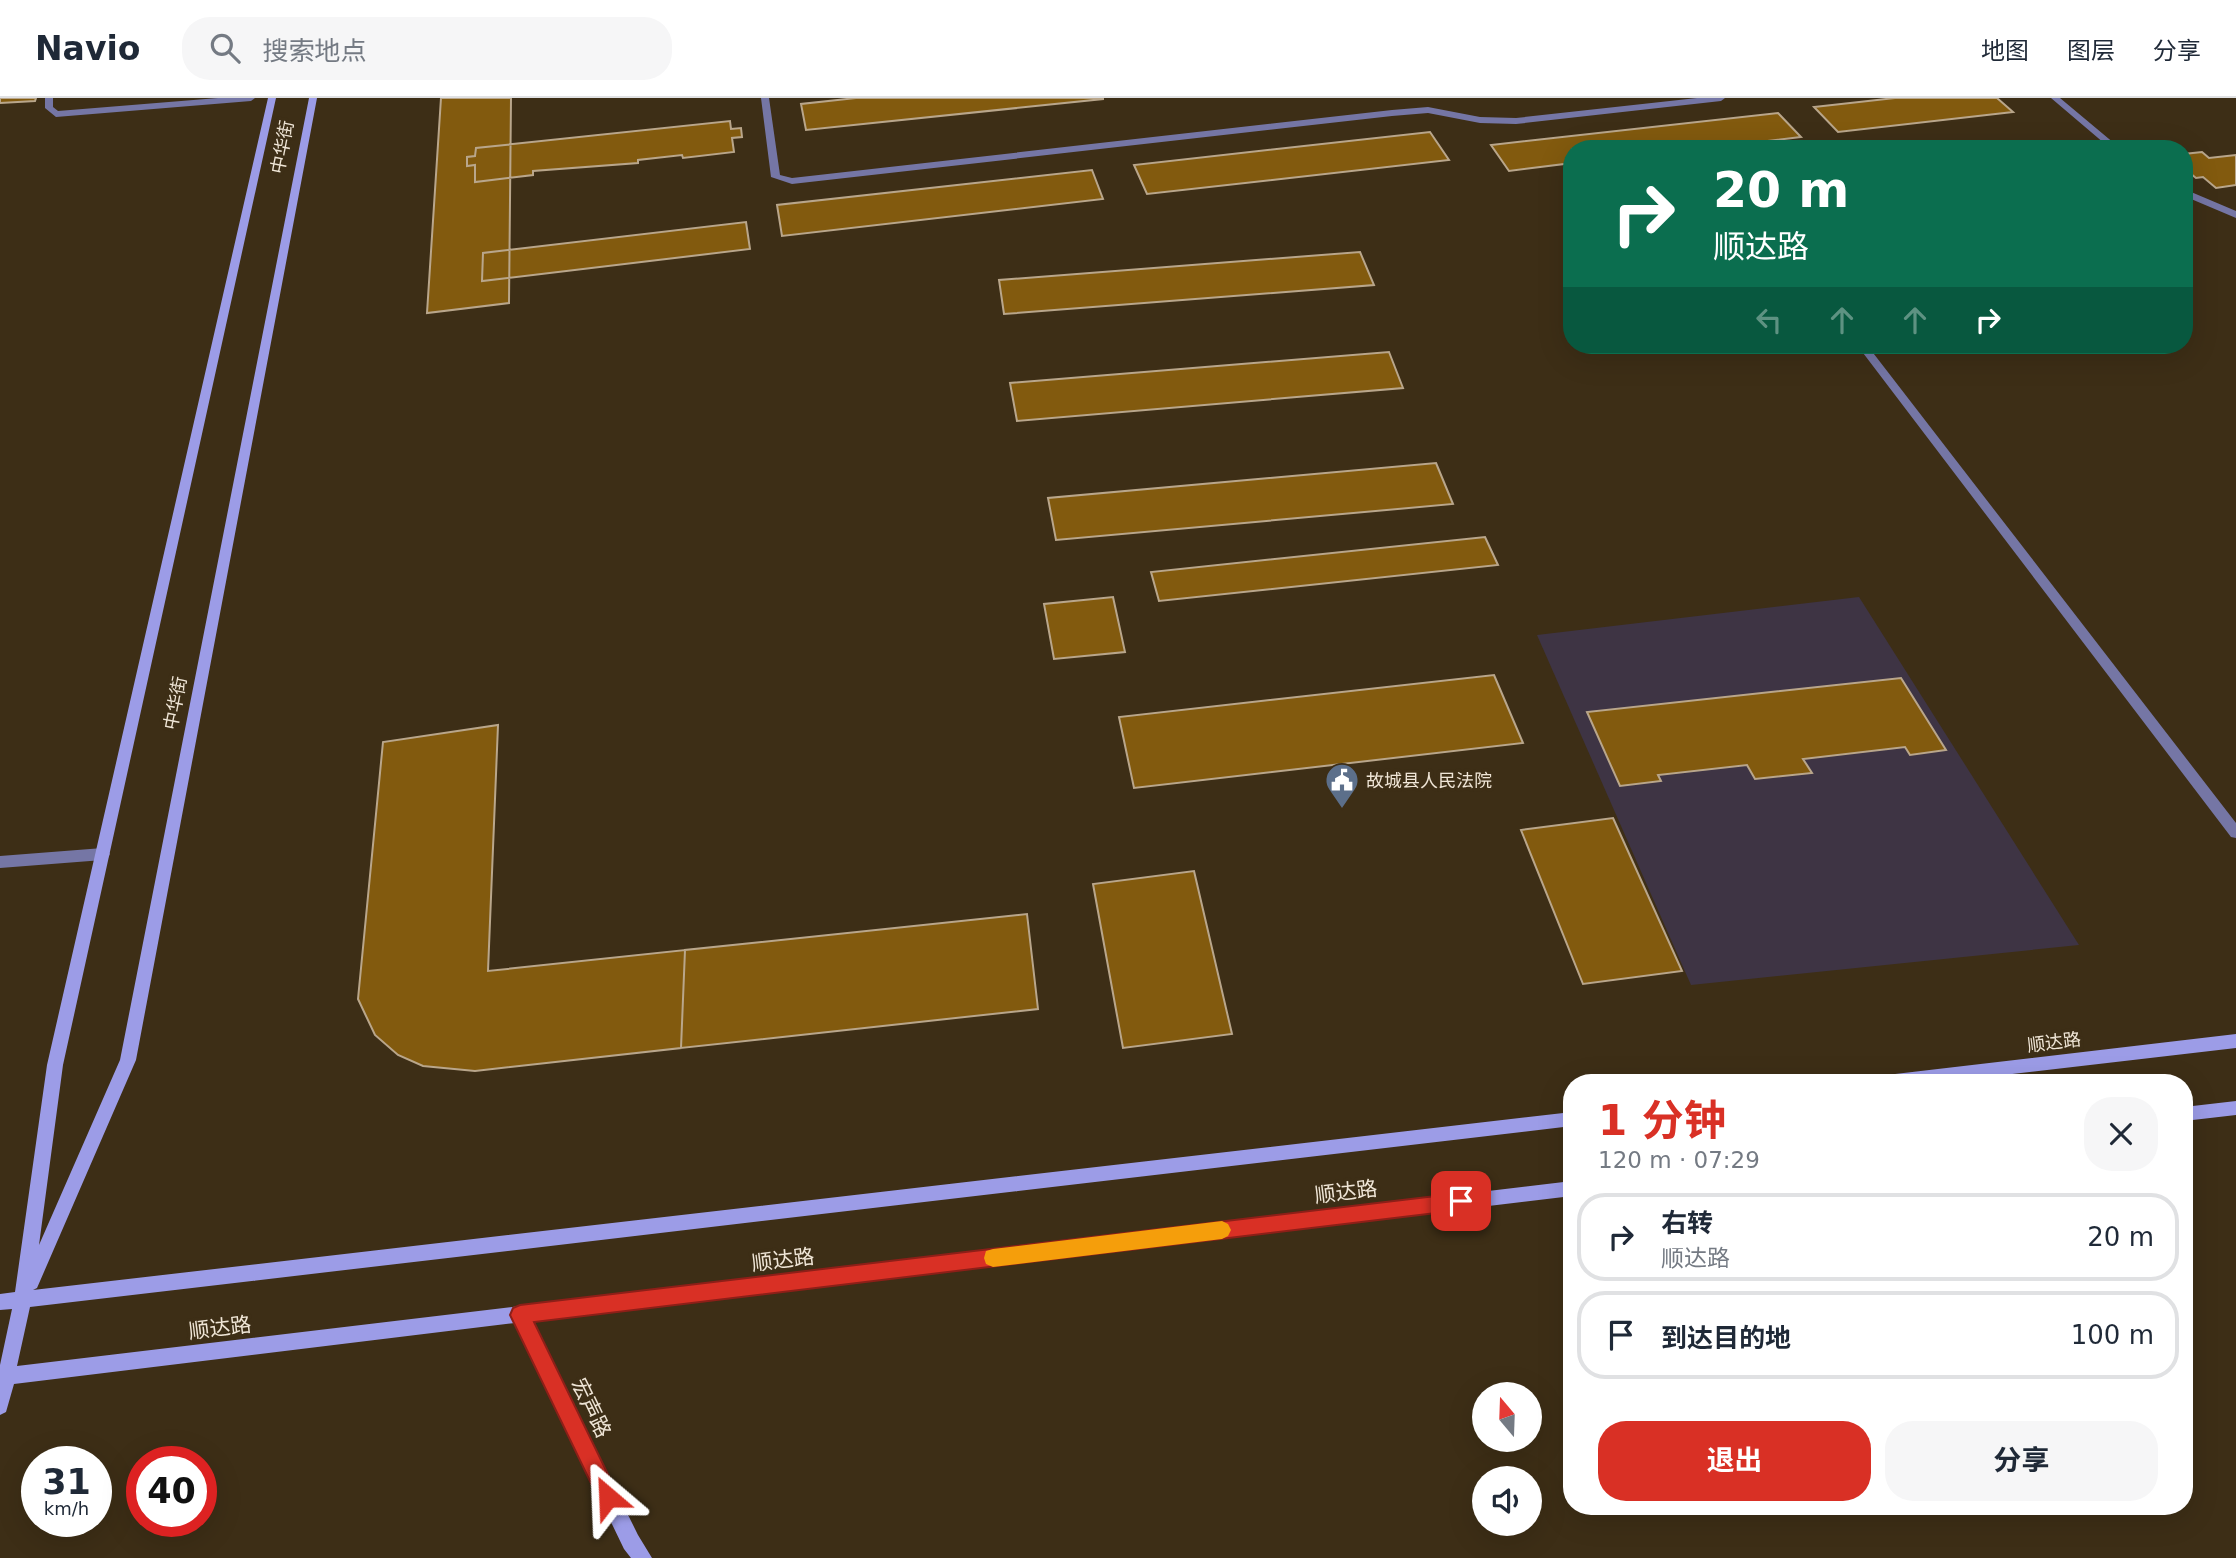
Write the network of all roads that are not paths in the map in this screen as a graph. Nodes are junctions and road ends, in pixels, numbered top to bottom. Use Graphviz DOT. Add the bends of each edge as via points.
graph roads {
  1 [pos="50,98"];
  2 [pos="251,98"];
  3 [pos="272,98"];
  4 [pos="313,98"];
  5 [pos="765,98"];
  6 [pos="1721,98"];
  7 [pos="2055,98"];
  8 [pos="2106,140"];
  9 [pos="2193,196"];
  10 [pos="2236,215"];
  11 [pos="1870,354"];
  12 [pos="2236,833"];
  13 [pos="103,854"];
  14 [pos="0,862"];
  15 [pos="2236,1041"];
  16 [pos="1955,1074"];
  17 [pos="2236,1108"];
  18 [pos="2193,1113"];
  19 [pos="1563,1120"];
  20 [pos="1563,1189"];
  21 [pos="23,1299"];
  22 [pos="0,1302"];
  23 [pos="520,1315"];
  24 [pos="3,1377"];
  25 [pos="0,1406"];
  26 [pos="642,1558"];
  1 -- 2 [label="street" via="49,108 56,114"];
  3 -- 13 [label="main road, 中华街"];
  4 -- 21 [label="main road, 中华街" via="128,1060"];
  5 -- 6 [label="street" via="776,177 792,181 1392,113 1428,110 1516,121"];
  7 -- 8 [label="street"];
  9 -- 10 [label="street"];
  11 -- 12 [label="street"];
  13 -- 14 [label="street"];
  13 -- 21 [label="main road, 中华街" via="55,1065"];
  15 -- 16 [label="main road, 顺达路"];
  17 -- 18 [label="main road"];
  19 -- 21 [label="main road"];
  20 -- 23 [label="main road, 顺达路"];
  21 -- 22 [label="main road"];
  21 -- 24 [label="main road, 中华街"];
  23 -- 24 [label="main road, 顺达路"];
  23 -- 26 [label="main road, 宏声路"];
  24 -- 25 [label="main road, 中华街"];
}
